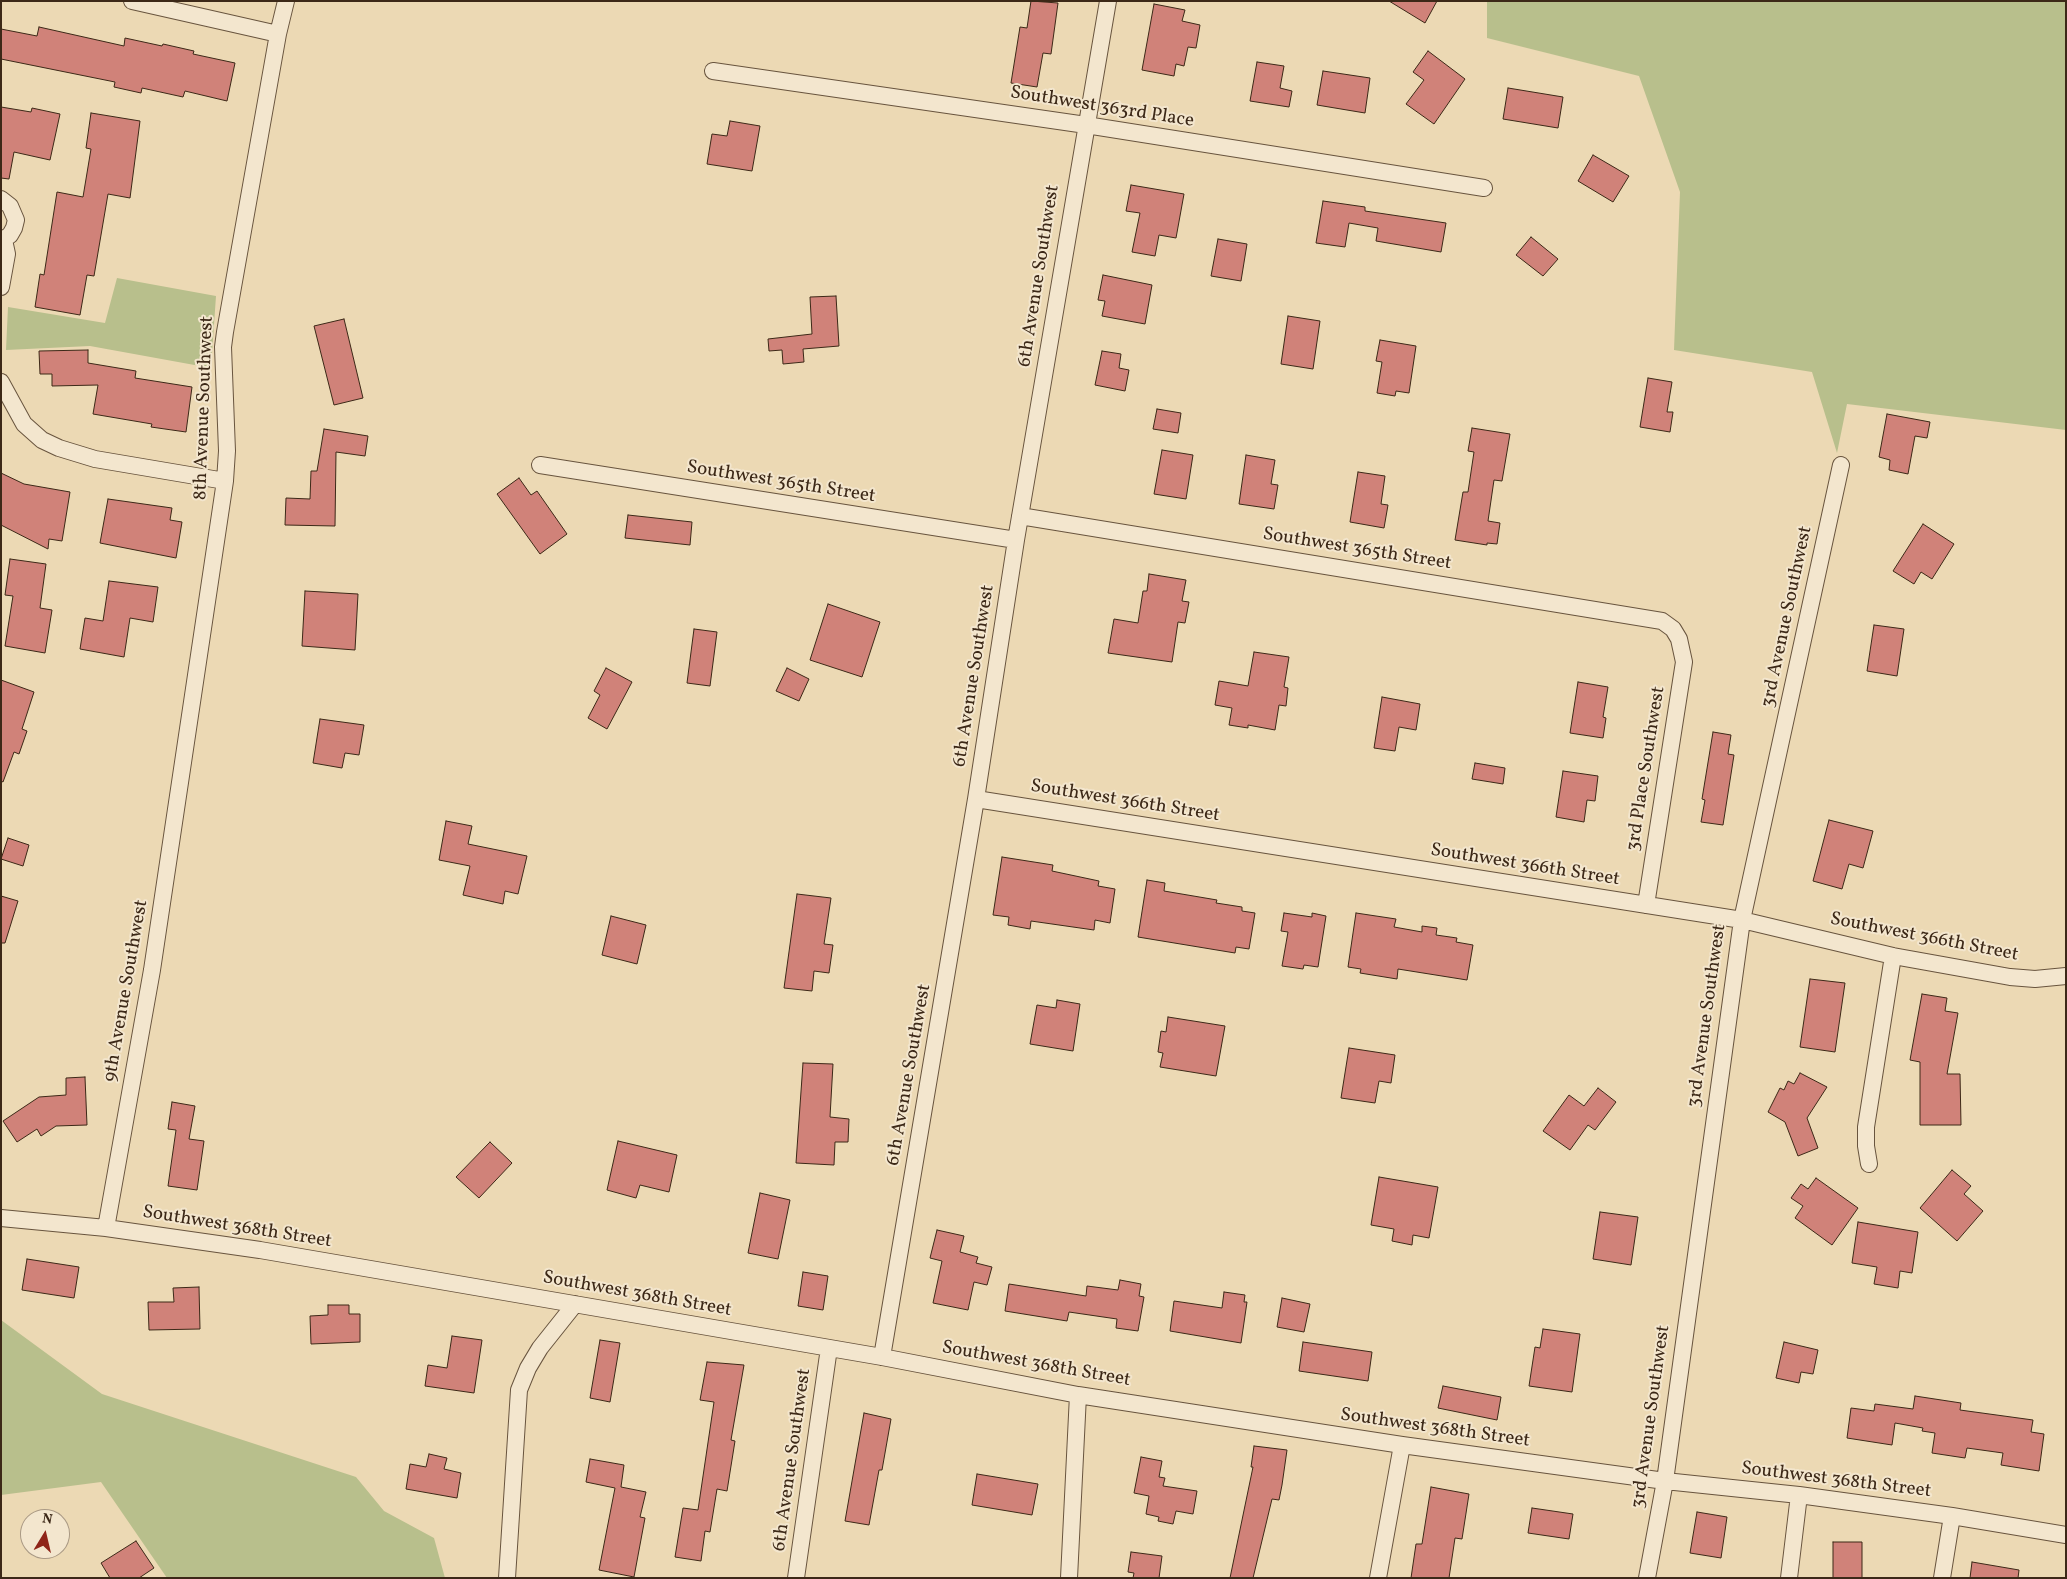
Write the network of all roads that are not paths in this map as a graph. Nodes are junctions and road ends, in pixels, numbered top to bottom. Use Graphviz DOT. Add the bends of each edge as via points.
graph roads {
  1 [pos="132,1"];
  2 [pos="286,1"];
  3 [pos="1108,1"];
  4 [pos="278,34"];
  5 [pos="713,71"];
  6 [pos="1086,125"];
  7 [pos="1484,188"];
  8 [pos="1,199"];
  9 [pos="2,240"];
  10 [pos="1,287"];
  11 [pos="1,382"];
  12 [pos="540,465"];
  13 [pos="1841,465"];
  14 [pos="225,481"];
  15 [pos="1020,516"];
  16 [pos="1016,540"];
  17 [pos="1679,639"];
  18 [pos="183,759"];
  19 [pos="976,799"];
  20 [pos="1646,905"];
  21 [pos="1742,920"];
  22 [pos="1893,956"];
  23 [pos="2066,976"];
  24 [pos="1869,1164"];
  25 [pos="1,1218"];
  26 [pos="106,1228"];
  27 [pos="575,1304"];
  28 [pos="829,1348"];
  29 [pos="882,1357"];
  30 [pos="1078,1394"];
  31 [pos="1402,1445"];
  32 [pos="1665,1481"];
  33 [pos="1800,1495"];
  34 [pos="1952,1516"];
  35 [pos="2066,1535"];
  36 [pos="507,1578"];
  37 [pos="796,1578"];
  38 [pos="1068,1578"];
  39 [pos="1378,1578"];
  40 [pos="1647,1578"];
  41 [pos="1789,1578"];
  42 [pos="1942,1578"];
  1 -- 4 [label="street"];
  2 -- 4 [label="street, 8th Avenue Southwest"];
  3 -- 6 [label="street, 6th Avenue Southwest"];
  4 -- 14 [label="street, 8th Avenue Southwest" via="223,347"];
  5 -- 6 [label="street, Southwest 363rd Place"];
  6 -- 7 [label="street, Southwest 363rd Place"];
  6 -- 15 [label="street, 6th Avenue Southwest"];
  8 -- 9 [label="street" via="10,206 16,220 14,228"];
  9 -- 10 [label="street" via="7,254"];
  11 -- 14 [label="street" via="24,424 42,440 59,448 86,456"];
  12 -- 16 [label="street, Southwest 365th Street"];
  13 -- 21 [label="street, 3rd Avenue Southwest"];
  14 -- 18 [label="street, 8th Avenue Southwest"];
  15 -- 16 [label="street, 6th Avenue Southwest"];
  15 -- 17 [label="street, Southwest 365th Street" via="1649,618 1662,621 1673,629"];
  16 -- 19 [label="street, 6th Avenue Southwest"];
  17 -- 20 [label="street, 3rd Place Southwest" via="1684,662"];
  18 -- 26 [label="street, 9th Avenue Southwest" via="152,970"];
  19 -- 20 [label="street, Southwest 366th Street"];
  19 -- 29 [label="street, 6th Avenue Southwest"];
  20 -- 21 [label="street, Southwest 366th Street"];
  21 -- 22 [label="street, Southwest 366th Street"];
  21 -- 32 [label="street, 3rd Avenue Southwest"];
  22 -- 23 [label="street, Southwest 366th Street" via="2010,977"];
  22 -- 24 [label="street" via="1866,1127"];
  25 -- 26 [label="street, Southwest 368th Street"];
  26 -- 27 [label="street, Southwest 368th Street" via="260,1250"];
  27 -- 28 [label="street, Southwest 368th Street"];
  27 -- 36 [label="street" via="540,1348 519,1390"];
  28 -- 29 [label="street, Southwest 368th Street"];
  28 -- 37 [label="street, 6th Avenue Southwest"];
  29 -- 30 [label="street, Southwest 368th Street"];
  30 -- 31 [label="street, Southwest 368th Street"];
  30 -- 38 [label="street"];
  31 -- 32 [label="street, Southwest 368th Street"];
  31 -- 39 [label="street"];
  32 -- 33 [label="street, Southwest 368th Street"];
  32 -- 40 [label="street, 3rd Avenue Southwest"];
  33 -- 34 [label="street, Southwest 368th Street"];
  33 -- 41 [label="street"];
  34 -- 35 [label="street, Southwest 368th Street"];
  34 -- 42 [label="street"];
}
